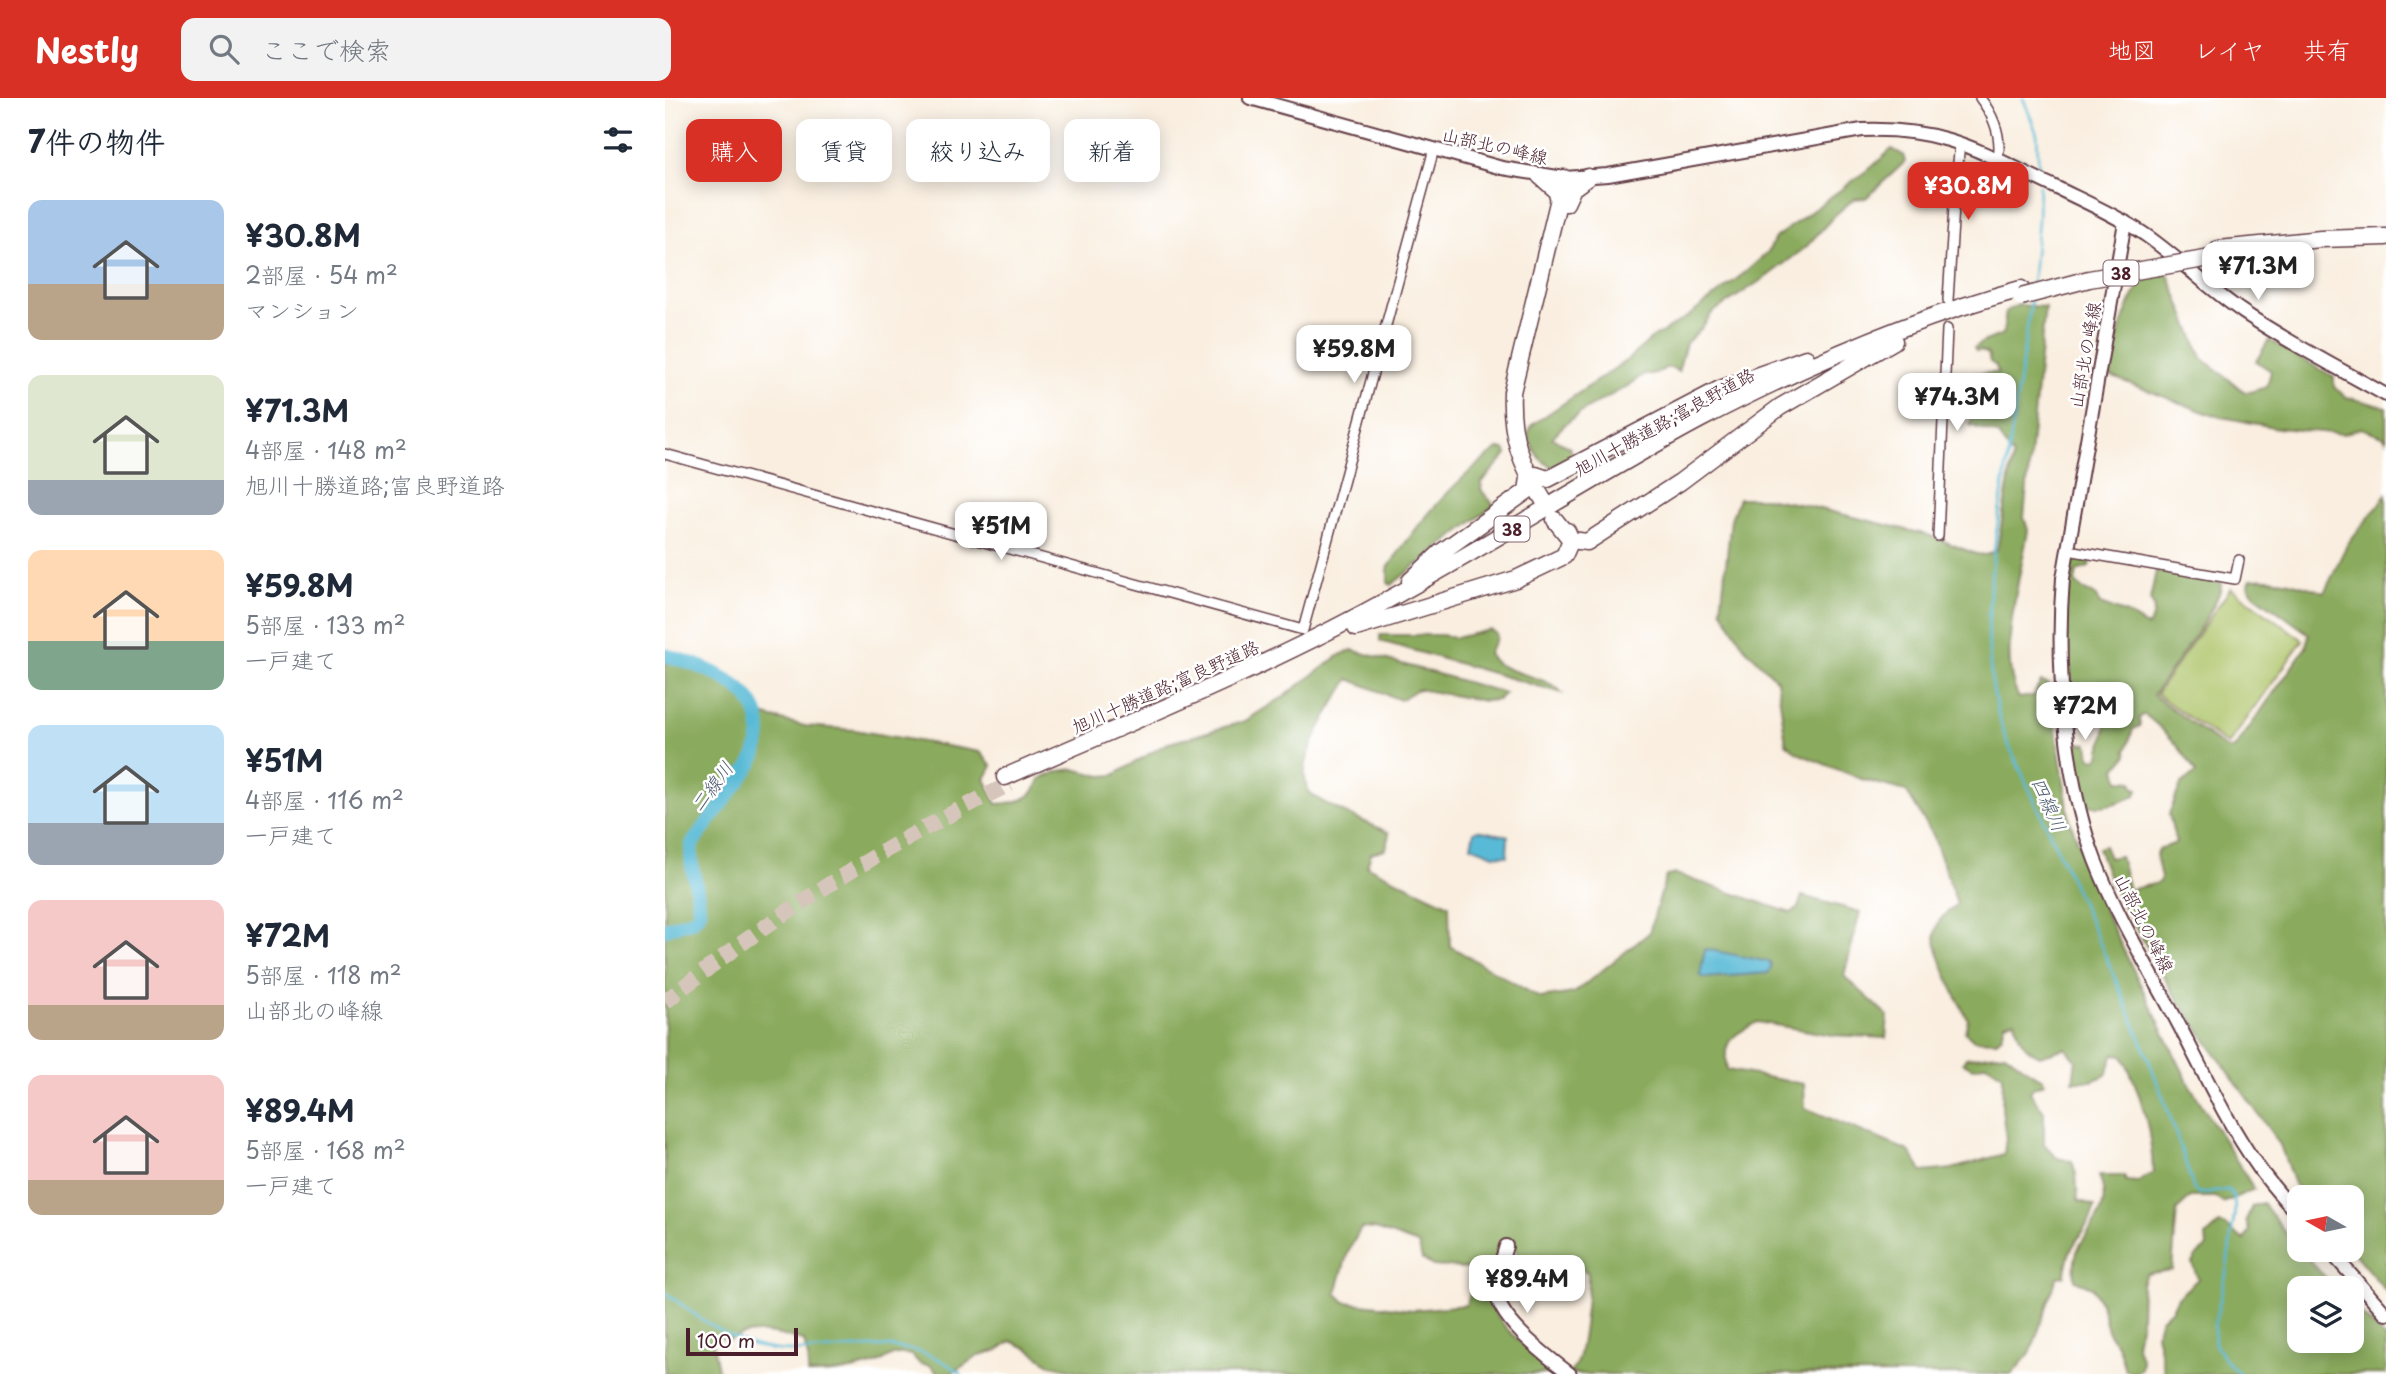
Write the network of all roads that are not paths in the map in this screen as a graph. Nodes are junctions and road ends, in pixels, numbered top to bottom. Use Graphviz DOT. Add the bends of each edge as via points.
graph roads {
  1 [pos="1250,98"];
  2 [pos="1980,98"];
  3 [pos="1960,143"];
  4 [pos="1434,149"];
  5 [pos="1998,159"];
  6 [pos="1540,176"];
  7 [pos="1588,177"];
  8 [pos="1567,178"];
  9 [pos="1562,202"];
  10 [pos="2125,222"];
  11 [pos="2386,237"];
  12 [pos="2386,244"];
  13 [pos="2221,253"];
  14 [pos="1948,300"];
  15 [pos="1947,328"];
  16 [pos="1893,337"];
  17 [pos="2386,395"];
  18 [pos="665,454"];
  19 [pos="1533,476"];
  20 [pos="1547,500"];
  21 [pos="1558,518"];
  22 [pos="1938,536"];
  23 [pos="1571,540"];
  24 [pos="2068,550"];
  25 [pos="2239,560"];
  26 [pos="1390,599"];
  27 [pos="1356,628"];
  28 [pos="2287,1202"];
  29 [pos="1506,1246"];
  30 [pos="2340,1262"];
  31 [pos="2386,1314"];
  32 [pos="1570,1374"];
  1 -- 4 [label="main road, 山部北の峰線"];
  2 -- 5 [label="street" via="1997,130"];
  3 -- 5 [label="main road, 山部北の峰線"];
  3 -- 7 [label="main road, 山部北の峰線" via="1917,131 1862,130"];
  3 -- 14 [label="street"];
  4 -- 6 [label="main road, 山部北の峰線"];
  4 -- 18 [label="street" via="1303,630"];
  5 -- 10 [label="main road, 山部北の峰線"];
  6 -- 8 [label="main road, 山部北の峰線"];
  6 -- 9 [label="highway"];
  7 -- 8 [label="main road, 山部北の峰線"];
  7 -- 9 [label="highway"];
  8 -- 9 [label="highway"];
  9 -- 19 [label="highway, 38" via="1512,392 1511,425 1521,458"];
  10 -- 17 [label="main road" via="2242,311"];
  10 -- 24 [label="main road, 山部北の峰線"];
  11 -- 13 [label="highway, 旭川十勝道路;富良野道路 / 38" via="2321,239"];
  12 -- 13 [label="highway, 旭川十勝道路;富良野道路 / 38"];
  13 -- 16 [label="highway, 旭川十勝道路;富良野道路 / 38" via="2141,262 1943,313"];
  15 -- 22 [label="street"];
  16 -- 19 [label="highway" via="1807,358 1720,389 1548,479"];
  16 -- 23 [label="highway, 38" via="1780,407 1600,535 1587,542"];
  16 -- 26 [label="highway, 旭川十勝道路;富良野道路 / 38" via="1817,363 1700,420"];
  16 -- 27 [label="highway, 旭川十勝道路;富良野道路 / 38" via="1714,422"];
  19 -- 20 [label="highway, 38"];
  19 -- 26 [label="highway" via="1527,491 1440,553"];
  21 -- 23 [label="highway"];
  23 -- 27 [label="highway, 38" via="1564,556 1516,579"];
  24 -- 25 [label="street" via="2235,579"];
  24 -- 28 [label="main road, 山部北の峰線" via="2060,607 2062,679 2078,807 2095,859 2107,890 2236,1133"];
  26 -- 27 [label="highway, 旭川十勝道路;富良野道路 / 38" via="1297,648 1007,780 1220,692"];
  29 -- 32 [label="main road" via="1496,1289 1502,1310"];
  30 -- 31 [label="main road"];
}
